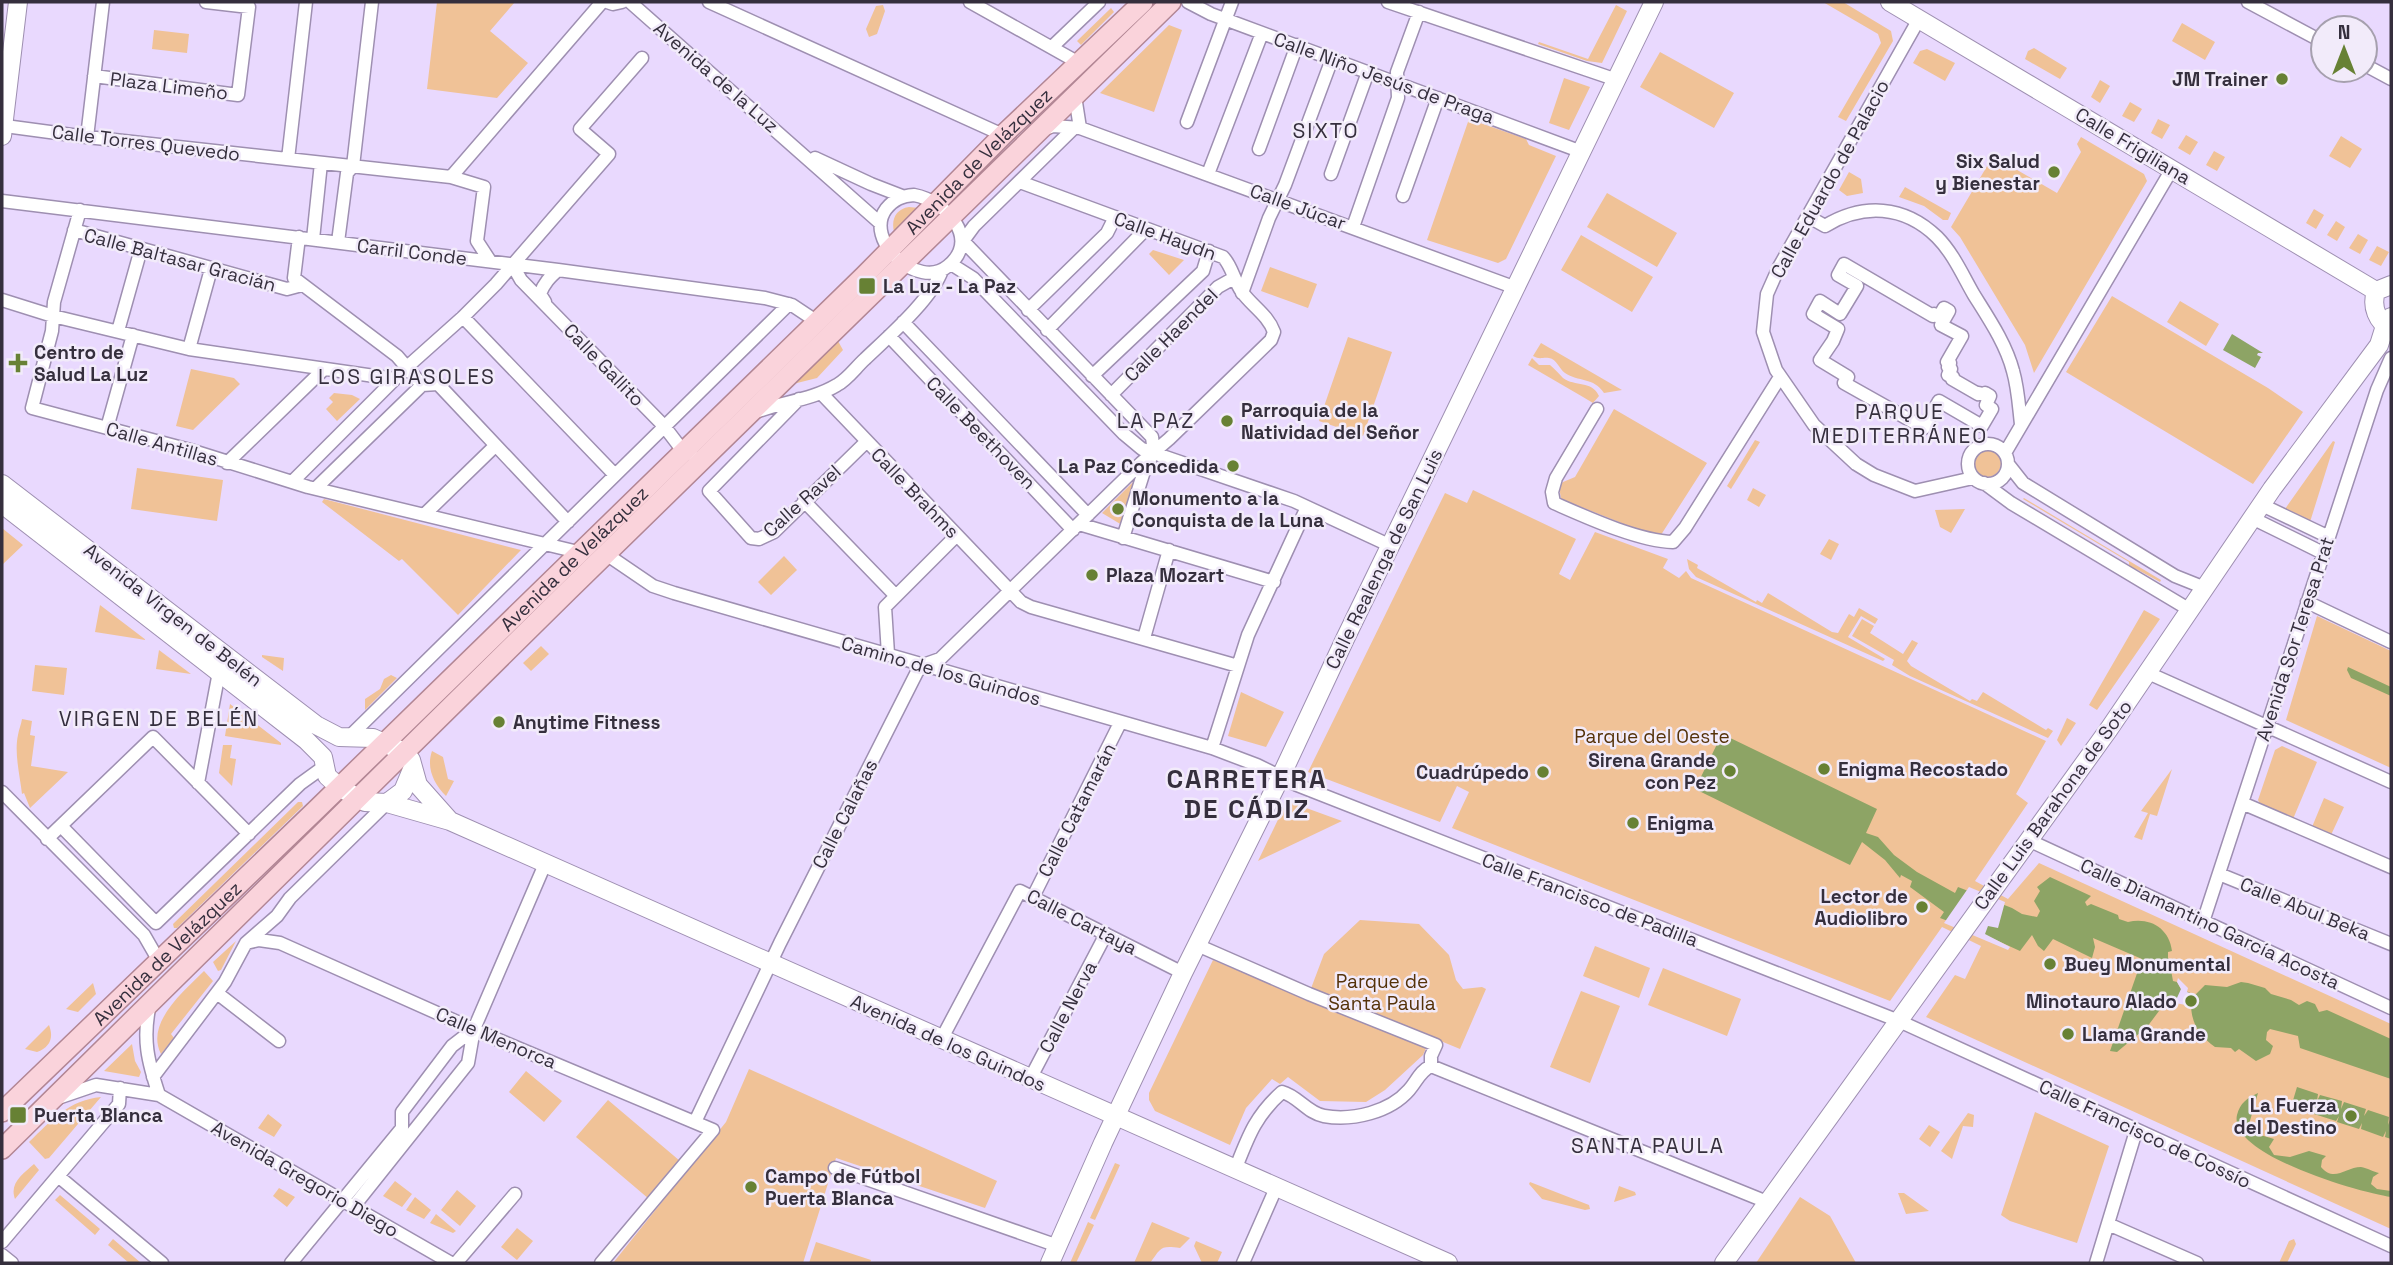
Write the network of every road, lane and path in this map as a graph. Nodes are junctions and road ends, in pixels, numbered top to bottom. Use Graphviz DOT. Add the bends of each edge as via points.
graph roads {
  1 [pos="18,2"];
  2 [pos="103,2"];
  3 [pos="206,2"];
  4 [pos="306,2"];
  5 [pos="372,2"];
  6 [pos="605,2"];
  7 [pos="622,2"];
  8 [pos="630,2"];
  9 [pos="709,2"];
  10 [pos="970,2"];
  11 [pos="1098,2"];
  12 [pos="1143,2"];
  13 [pos="1171,2"];
  14 [pos="1188,2"];
  15 [pos="1232,2"];
  16 [pos="1388,2"];
  17 [pos="1654,2"];
  18 [pos="1890,2"];
  19 [pos="2248,2"];
  20 [pos="1419,12"];
  21 [pos="1224,19"];
  22 [pos="1919,19"];
  23 [pos="1262,33"];
  24 [pos="2309,35"];
  25 [pos="1297,46"];
  26 [pos="1052,47"];
  27 [pos="642,58"];
  28 [pos="1332,58"];
  29 [pos="1079,63"];
  30 [pos="1368,72"];
  31 [pos="94,76"];
  32 [pos="1617,80"];
  33 [pos="1398,83"];
  34 [pos="1075,96"];
  35 [pos="1438,98"];
  36 [pos="1187,121"];
  37 [pos="1077,127"];
  38 [pos="3,131"];
  39 [pos="1039,131"];
  40 [pos="1003,135"];
  41 [pos="88,137"];
  42 [pos="1259,149"];
  43 [pos="803,152"];
  44 [pos="1582,152"];
  45 [pos="288,159"];
  46 [pos="321,163"];
  47 [pos="353,166"];
  48 [pos="2172,169"];
  49 [pos="1208,174"];
  50 [pos="1331,174"];
  51 [pos="452,177"];
  52 [pos="1020,183"];
  53 [pos="902,196"];
  54 [pos="1403,197"];
  55 [pos="1278,200"];
  56 [pos="2,201"];
  57 [pos="80,210"];
  58 [pos="943,210"];
  59 [pos="1115,217"];
  60 [pos="1809,217"];
  61 [pos="880,223"];
  62 [pos="1353,227"];
  63 [pos="1146,229"];
  64 [pos="74,230"];
  65 [pos="299,237"];
  66 [pos="313,239"];
  67 [pos="963,241"];
  68 [pos="338,242"];
  69 [pos="141,249"];
  70 [pos="1209,251"];
  71 [pos="897,256"];
  72 [pos="489,261"];
  73 [pos="512,264"];
  74 [pos="947,267"];
  75 [pos="211,269"];
  76 [pos="558,270"];
  77 [pos="1234,278"];
  78 [pos="302,285"];
  79 [pos="1516,288"];
  80 [pos="2384,288"];
  81 [pos="1242,293"];
  82 [pos="2,300"];
  83 [pos="789,304"];
  84 [pos="548,309"];
  85 [pos="1028,310"];
  86 [pos="53,316"];
  87 [pos="463,317"];
  88 [pos="817,321"];
  89 [pos="903,321"];
  90 [pos="1047,330"];
  91 [pos="118,331"];
  92 [pos="133,335"];
  93 [pos="889,336"];
  94 [pos="2388,336"];
  95 [pos="189,349"];
  96 [pos="407,367"];
  97 [pos="324,369"];
  98 [pos="1092,376"];
  99 [pos="1780,377"];
  100 [pos="395,379"];
  101 [pos="1844,383"];
  102 [pos="422,384"];
  103 [pos="821,393"];
  104 [pos="1111,395"];
  105 [pos="799,400"];
  106 [pos="1597,409"];
  107 [pos="749,415"];
  108 [pos="2021,424"];
  109 [pos="664,426"];
  110 [pos="107,428"];
  111 [pos="866,442"];
  112 [pos="495,446"];
  113 [pos="683,451"];
  114 [pos="1154,453"];
  115 [pos="703,459"];
  116 [pos="2006,459"];
  117 [pos="227,463"];
  118 [pos="615,475"];
  119 [pos="1978,481"];
  120 [pos="292,482"];
  121 [pos="2,484"];
  122 [pos="316,488"];
  123 [pos="709,491"];
  124 [pos="804,501"];
  125 [pos="2,504"];
  126 [pos="1307,507"];
  127 [pos="2257,512"];
  128 [pos="424,515"];
  129 [pos="568,522"];
  130 [pos="1080,523"];
  131 [pos="956,536"];
  132 [pos="2329,537"];
  133 [pos="1123,538"];
  134 [pos="545,544"];
  135 [pos="1391,546"];
  136 [pos="1170,550"];
  137 [pos="578,552"];
  138 [pos="2323,552"];
  139 [pos="607,554"];
  140 [pos="1274,582"];
  141 [pos="2205,588"];
  142 [pos="1009,591"];
  143 [pos="896,596"];
  144 [pos="2307,602"];
  145 [pos="2190,610"];
  146 [pos="1144,638"];
  147 [pos="2391,642"];
  148 [pos="888,654"];
  149 [pos="923,665"];
  150 [pos="1238,666"];
  151 [pos="219,672"];
  152 [pos="2148,673"];
  153 [pos="1120,723"];
  154 [pos="2267,726"];
  155 [pos="348,738"];
  156 [pos="383,743"];
  157 [pos="1212,748"];
  158 [pos="409,760"];
  159 [pos="325,766"];
  160 [pos="1281,776"];
  161 [pos="2391,782"];
  162 [pos="198,783"];
  163 [pos="339,787"];
  164 [pos="2,792"];
  165 [pos="358,799"];
  166 [pos="387,803"];
  167 [pos="2242,803"];
  168 [pos="450,821"];
  169 [pos="61,826"];
  170 [pos="249,834"];
  171 [pos="47,839"];
  172 [pos="2028,840"];
  173 [pos="545,864"];
  174 [pos="2391,867"];
  175 [pos="2219,873"];
  176 [pos="1033,897"];
  177 [pos="277,916"];
  178 [pos="2203,922"];
  179 [pos="1106,934"];
  180 [pos="247,943"];
  181 [pos="280,943"];
  182 [pos="1198,944"];
  183 [pos="2391,944"];
  184 [pos="159,961"];
  185 [pos="770,964"];
  186 [pos="1183,973"];
  187 [pos="217,993"];
  188 [pos="151,1002"];
  189 [pos="2391,1008"];
  190 [pos="1899,1021"];
  191 [pos="474,1029"];
  192 [pos="941,1040"];
  193 [pos="279,1041"];
  194 [pos="1431,1066"];
  195 [pos="153,1077"];
  196 [pos="1030,1080"];
  197 [pos="120,1088"];
  198 [pos="159,1095"];
  199 [pos="53,1100"];
  200 [pos="2,1112"];
  201 [pos="1115,1117"];
  202 [pos="695,1122"];
  203 [pos="2136,1131"];
  204 [pos="2,1149"];
  205 [pos="835,1168"];
  206 [pos="1235,1170"];
  207 [pos="58,1176"];
  208 [pos="1276,1188"];
  209 [pos="515,1194"];
  210 [pos="1767,1202"];
  211 [pos="349,1204"];
  212 [pos="2108,1224"];
  213 [pos="2,1242"];
  214 [pos="1058,1246"];
  215 [pos="2391,1246"];
  216 [pos="162,1263"];
  217 [pos="291,1263"];
  218 [pos="454,1263"];
  219 [pos="600,1263"];
  220 [pos="1049,1263"];
  221 [pos="1243,1263"];
  222 [pos="1448,1263"];
  223 [pos="1724,1263"];
  224 [pos="2096,1263"];
  225 [pos="2197,1263"];
  1 -- 38 [label="main road"];
  2 -- 31 [label="street"];
  3 -- 31 [label="street, Plaza Limeño" via="249,7 238,95"];
  4 -- 45 [label="street"];
  5 -- 47 [label="street"];
  6 -- 7 [label="street"];
  6 -- 51 [label="street"];
  8 -- 43 [label="street, Avenida de la Luz"];
  9 -- 40 [label="street"];
  10 -- 26 [label="street"];
  11 -- 26 [label="street"];
  12 -- 29 [label="main road, Avenida de Velázquez"];
  13 -- 34 [label="main road, Avenida de Velázquez"];
  14 -- 21 [label="street, Calle Niño Jesús de Praga"];
  15 -- 21 [label="street"];
  16 -- 20 [label="street"];
  17 -- 32 [label="main road, Calle Realenga de San Luis"];
  18 -- 22 [label="main road, Calle Frigiliana"];
  19 -- 24 [label="street"];
  20 -- 32 [label="street"];
  20 -- 33 [label="street" via="1397,72"];
  21 -- 23 [label="street, Calle Niño Jesús de Praga"];
  21 -- 36 [label="street"];
  22 -- 48 [label="main road, Calle Frigiliana"];
  22 -- 60 [label="street, Calle Eduardo de Palacio"];
  23 -- 25 [label="street, Calle Niño Jesús de Praga"];
  23 -- 49 [label="street"];
  25 -- 28 [label="street, Calle Niño Jesús de Praga"];
  25 -- 42 [label="street"];
  26 -- 29 [label="street"];
  27 -- 73 [label="street" via="580,129 609,154"];
  28 -- 30 [label="street, Calle Niño Jesús de Praga"];
  28 -- 55 [label="street"];
  29 -- 40 [label="main road, Avenida de Velázquez"];
  30 -- 33 [label="street, Calle Niño Jesús de Praga"];
  30 -- 50 [label="street"];
  31 -- 41 [label="street"];
  32 -- 44 [label="main road, Calle Realenga de San Luis"];
  33 -- 35 [label="street, Calle Niño Jesús de Praga"];
  33 -- 62 [label="street" via="1398,98"];
  34 -- 37 [label="street"];
  34 -- 39 [label="main road, Avenida de Velázquez"];
  35 -- 44 [label="street, Calle Niño Jesús de Praga"];
  35 -- 54 [label="street"];
  37 -- 39 [label="street, Calle Júcar" via="1053,126"];
  37 -- 49 [label="street, Calle Júcar"];
  37 -- 52 [label="street"];
  38 -- 41 [label="street, Calle Torres Quevedo"];
  39 -- 58 [label="main road, Avenida de Velázquez"];
  40 -- 58 [label="main road, Avenida de Velázquez"];
  41 -- 45 [label="street, Calle Torres Quevedo"];
  43 -- 53 [label="street, Avenida de la Luz"];
  43 -- 61 [label="street, Avenida de la Luz"];
  44 -- 79 [label="main road, Calle Realenga de San Luis"];
  45 -- 46 [label="street, Calle Torres Quevedo"];
  46 -- 47 [label="street, Calle Torres Quevedo"];
  46 -- 66 [label="street"];
  47 -- 51 [label="street, Calle Torres Quevedo"];
  47 -- 68 [label="street" via="347,173"];
  48 -- 80 [label="main road, Calle Frigiliana"];
  48 -- 108 [label="street"];
  49 -- 55 [label="street, Calle Júcar"];
  51 -- 72 [label="street, Calle Torres Quevedo" via="484,187 477,241"];
  52 -- 59 [label="street, Calle Haydn"];
  52 -- 67 [label="street"];
  53 -- 58 [label="street, Avenida de la Luz" via="924,197"];
  53 -- 61 [label="street" via="884,211"];
  55 -- 62 [label="street, Calle Júcar"];
  55 -- 81 [label="street"];
  56 -- 57 [label="street, Carril Conde"];
  57 -- 64 [label="street"];
  57 -- 65 [label="street, Carril Conde"];
  58 -- 67 [label="street"];
  58 -- 71 [label="main road, Avenida de Velázquez"];
  59 -- 63 [label="street, Calle Haydn"];
  59 -- 85 [label="street" via="1107,233"];
  60 -- 99 [label="street, Calle Eduardo de Palacio" via="1767,294 1763,332"];
  60 -- 108 [label="street" via="1825,226 1867,209 1894,210 1938,238 2000,337 2013,370"];
  61 -- 71 [label="street" via="881,238"];
  62 -- 79 [label="street, Calle Júcar"];
  63 -- 70 [label="street, Calle Haydn"];
  63 -- 90 [label="street"];
  64 -- 69 [label="street, Calle Baltasar Gracián"];
  64 -- 86 [label="street"];
  65 -- 66 [label="street, Carril Conde"];
  65 -- 78 [label="street" via="294,278"];
  66 -- 68 [label="street, Carril Conde"];
  67 -- 74 [label="street, Avenida de Velázquez"];
  67 -- 85 [label="street"];
  68 -- 72 [label="street, Carril Conde"];
  69 -- 75 [label="street, Calle Baltasar Gracián"];
  69 -- 91 [label="street"];
  70 -- 77 [label="street, Calle Haydn" via="1228,262"];
  70 -- 98 [label="street, Calle Haendel" via="1203,271"];
  71 -- 74 [label="street" via="912,269 928,272"];
  71 -- 88 [label="main road, Avenida de Velázquez"];
  71 -- 107 [label="main road, Avenida de Velázquez"];
  72 -- 73 [label="street, Carril Conde"];
  73 -- 76 [label="street, Carril Conde"];
  73 -- 84 [label="street, Calle Gallito"];
  73 -- 87 [label="street"];
  74 -- 89 [label="street, Avenida de Velázquez"];
  74 -- 114 [label="street" via="973,278 1124,434"];
  75 -- 78 [label="street, Calle Baltasar Gracián" via="287,289"];
  75 -- 95 [label="street"];
  76 -- 83 [label="street, Carril Conde"];
  76 -- 84 [label="street" via="540,294"];
  77 -- 81 [label="street, Calle Haydn"];
  77 -- 104 [label="street, Calle Haendel" via="1218,287"];
  78 -- 96 [label="street, Calle Baltasar Gracián"];
  79 -- 135 [label="main road, Calle Realenga de San Luis"];
  80 -- 94 [label="main road" via="2373,300"];
  81 -- 114 [label="street, Calle Haydn" via="1271,323 1274,332 1270,340"];
  82 -- 86 [label="street"];
  83 -- 88 [label="street, Carril Conde"];
  83 -- 109 [label="street, Avenida de Velázquez"];
  84 -- 109 [label="street, Calle Gallito"];
  85 -- 90 [label="street"];
  86 -- 91 [label="street"];
  86 -- 110 [label="street, Calle Antillas" via="32,408"];
  87 -- 96 [label="street"];
  87 -- 118 [label="street"];
  88 -- 113 [label="main road, Avenida de Velázquez"];
  89 -- 93 [label="street, Avenida de Velázquez"];
  89 -- 130 [label="street, Calle Beethoven"];
  90 -- 98 [label="street"];
  91 -- 92 [label="street"];
  92 -- 95 [label="street"];
  92 -- 110 [label="street"];
  93 -- 103 [label="street, Avenida de Velázquez" via="840,383"];
  93 -- 130 [label="street, Calle Beethoven"];
  94 -- 127 [label="main road, Calle Luis Barahona de Soto"];
  94 -- 132 [label="street, Avenida Sor Teresa Prat" via="2378,390"];
  95 -- 97 [label="street"];
  96 -- 100 [label="street"];
  96 -- 102 [label="street, Calle Baltasar Gracián"];
  97 -- 100 [label="street"];
  97 -- 117 [label="street"];
  98 -- 104 [label="street"];
  99 -- 106 [label="street" via="1673,541 1658,541 1554,503 1556,478"];
  99 -- 119 [label="street, Calle Eduardo de Palacio" via="1814,425 1874,475 1915,491"];
  100 -- 120 [label="street"];
  101 -- 101 [label="street" via="1847,377 1820,360 1839,329 1813,314 1820,301 1840,314 1857,286 1838,275 1844,264 1933,316 1939,317 1944,308 1949,311 1941,325 1962,337 1947,362 1948,375 1978,394 1990,396 1986,405 1992,409 1982,426 1939,401 1924,428"];
  102 -- 112 [label="street, Calle Baltasar Gracián" via="438,384"];
  102 -- 122 [label="street"];
  103 -- 105 [label="street, Avenida de Velázquez"];
  103 -- 111 [label="street, Calle Brahms"];
  104 -- 114 [label="street" via="1152,437"];
  105 -- 107 [label="street, Avenida de Velázquez"];
  105 -- 123 [label="street, Avenida de Velázquez"];
  107 -- 115 [label="main road, Avenida de Velázquez"];
  108 -- 116 [label="street"];
  109 -- 113 [label="street, Calle Gallito"];
  109 -- 118 [label="street, Avenida de Velázquez"];
  110 -- 117 [label="street, Calle Antillas"];
  111 -- 124 [label="street, Calle Ravel"];
  111 -- 131 [label="street, Calle Brahms"];
  112 -- 128 [label="street"];
  112 -- 129 [label="street, Calle Baltasar Gracián"];
  113 -- 115 [label="street"];
  113 -- 137 [label="main road, Avenida de Velázquez"];
  114 -- 126 [label="street"];
  114 -- 130 [label="street"];
  114 -- 133 [label="street"];
  115 -- 139 [label="main road, Avenida de Velázquez"];
  116 -- 119 [label="street" via="2000,480"];
  116 -- 119 [label="street" via="2001,449 1990,444 1973,450 1968,467"];
  116 -- 141 [label="street" via="2023,483 2175,576"];
  117 -- 120 [label="street, Calle Antillas"];
  118 -- 129 [label="street, Avenida de Velázquez"];
  119 -- 145 [label="street"];
  120 -- 122 [label="street, Calle Antillas"];
  121 -- 155 [label="main road, Avenida Virgen de Belén" via="316,725"];
  122 -- 128 [label="street, Calle Antillas"];
  123 -- 124 [label="street, Calle Ravel" via="751,538 760,539 774,532"];
  124 -- 143 [label="street"];
  125 -- 151 [label="main road, Avenida Virgen de Belén"];
  126 -- 135 [label="street"];
  126 -- 140 [label="street"];
  127 -- 132 [label="street"];
  127 -- 138 [label="street"];
  127 -- 141 [label="main road, Calle Luis Barahona de Soto"];
  128 -- 134 [label="street, Calle Antillas"];
  129 -- 134 [label="street, Avenida de Velázquez"];
  130 -- 133 [label="street"];
  130 -- 142 [label="street"];
  131 -- 142 [label="street, Calle Brahms"];
  131 -- 143 [label="street"];
  132 -- 138 [label="street, Avenida Sor Teresa Prat"];
  133 -- 136 [label="street"];
  134 -- 137 [label="street, Calle Antillas"];
  134 -- 155 [label="street, Avenida de Velázquez"];
  135 -- 160 [label="main road, Calle Realenga de San Luis"];
  136 -- 140 [label="street"];
  136 -- 146 [label="street"];
  137 -- 156 [label="main road, Avenida de Velázquez"];
  138 -- 144 [label="street, Avenida Sor Teresa Prat"];
  139 -- 148 [label="street, Camino de los Guindos" via="653,586"];
  139 -- 158 [label="main road, Avenida de Velázquez"];
  140 -- 150 [label="street"];
  141 -- 145 [label="main road, Calle Luis Barahona de Soto"];
  142 -- 146 [label="street" via="1031,607"];
  142 -- 149 [label="street" via="940,659"];
  143 -- 148 [label="street" via="885,607"];
  144 -- 147 [label="street"];
  144 -- 154 [label="street, Avenida Sor Teresa Prat"];
  145 -- 152 [label="main road, Calle Luis Barahona de Soto"];
  146 -- 150 [label="street"];
  148 -- 149 [label="street, Camino de los Guindos"];
  149 -- 153 [label="street, Camino de los Guindos"];
  149 -- 185 [label="street, Calle Calañas"];
  150 -- 157 [label="street"];
  151 -- 159 [label="main road, Avenida Virgen de Belén" via="317,750"];
  151 -- 162 [label="street"];
  152 -- 154 [label="street"];
  152 -- 172 [label="main road, Calle Luis Barahona de Soto"];
  153 -- 157 [label="street, Camino de los Guindos"];
  153 -- 176 [label="street, Calle Catamarán"];
  154 -- 161 [label="street"];
  154 -- 167 [label="street, Avenida Sor Teresa Prat"];
  155 -- 156 [label="main road, Avenida Virgen de Belén"];
  155 -- 159 [label="main road"];
  156 -- 158 [label="main road, Avenida Virgen de Belén"];
  156 -- 163 [label="main road, Avenida de Velázquez"];
  157 -- 160 [label="street, Camino de los Guindos"];
  158 -- 165 [label="main road, Avenida de Velázquez"];
  158 -- 166 [label="main road" via="403,791"];
  158 -- 168 [label="main road, Avenida de los Guindos" via="418,785"];
  159 -- 163 [label="main road, Avenida Virgen de Belén" via="327,776"];
  159 -- 170 [label="street, Avenida de Velázquez"];
  160 -- 182 [label="main road, Calle Realenga de San Luis"];
  160 -- 190 [label="street, Calle Francisco de Padilla"];
  162 -- 169 [label="street" via="153,737"];
  162 -- 170 [label="street"];
  163 -- 165 [label="main road"];
  163 -- 184 [label="main road, Avenida de Velázquez"];
  164 -- 171 [label="street"];
  165 -- 166 [label="main road, Avenida de los Guindos"];
  165 -- 188 [label="main road, Avenida de Velázquez"];
  166 -- 168 [label="main road, Avenida de los Guindos"];
  166 -- 177 [label="street"];
  167 -- 174 [label="street"];
  167 -- 175 [label="street, Avenida Sor Teresa Prat"];
  168 -- 173 [label="main road, Avenida de los Guindos"];
  169 -- 170 [label="street, Avenida de Velázquez" via="156,923"];
  169 -- 171 [label="street"];
  171 -- 184 [label="street" via="144,935"];
  172 -- 178 [label="street, Calle Diamantino García Acosta"];
  172 -- 190 [label="main road, Calle Luis Barahona de Soto"];
  173 -- 185 [label="main road, Avenida de los Guindos"];
  173 -- 191 [label="street"];
  175 -- 178 [label="street, Avenida Sor Teresa Prat"];
  175 -- 183 [label="street, Calle Abul Beka"];
  176 -- 179 [label="street, Calle Cartaya"];
  176 -- 192 [label="street, Calle Cartaya" via="1020,891"];
  177 -- 180 [label="street"];
  177 -- 181 [label="street"];
  178 -- 189 [label="street, Calle Diamantino García Acosta"];
  179 -- 186 [label="street, Calle Cartaya"];
  179 -- 196 [label="street, Calle Nerva"];
  180 -- 181 [label="street, Calle Menorca"];
  180 -- 187 [label="street"];
  181 -- 191 [label="street, Calle Menorca"];
  182 -- 186 [label="main road, Calle Realenga de San Luis"];
  182 -- 194 [label="street" via="1436,1045"];
  184 -- 200 [label="main road, Avenida de Velázquez"];
  185 -- 192 [label="main road, Avenida de los Guindos"];
  185 -- 202 [label="street, Calle Calañas"];
  186 -- 201 [label="main road, Calle Realenga de San Luis"];
  187 -- 193 [label="street"];
  187 -- 195 [label="street"];
  188 -- 195 [label="street" via="146,1034"];
  188 -- 199 [label="main road, Avenida de Velázquez"];
  190 -- 203 [label="street, Calle Francisco de Cossío"];
  190 -- 210 [label="main road, Calle Luis Barahona de Soto"];
  191 -- 202 [label="street, Calle Menorca"];
  191 -- 211 [label="street" via="468,1063"];
  191 -- 211 [label="street" via="452,1046 402,1112 402,1128"];
  192 -- 196 [label="main road, Avenida de los Guindos"];
  194 -- 206 [label="street" via="1409,1091 1372,1114 1323,1116 1282,1092 1251,1128"];
  194 -- 210 [label="street"];
  195 -- 198 [label="street"];
  196 -- 201 [label="main road, Avenida de los Guindos"];
  197 -- 198 [label="street, Avenida Gregorio Diego"];
  197 -- 199 [label="street, Avenida Gregorio Diego" via="96,1086"];
  197 -- 207 [label="street" via="119,1104"];
  198 -- 211 [label="street, Avenida Gregorio Diego"];
  199 -- 204 [label="main road, Avenida de Velázquez"];
  201 -- 206 [label="main road, Avenida de los Guindos"];
  201 -- 214 [label="main road, Calle Realenga de San Luis"];
  202 -- 219 [label="street, Calle Menorca" via="713,1130"];
  203 -- 212 [label="street"];
  203 -- 215 [label="street, Calle Francisco de Cossío"];
  205 -- 214 [label="street"];
  206 -- 208 [label="main road, Avenida de los Guindos"];
  207 -- 213 [label="street"];
  207 -- 216 [label="street"];
  208 -- 221 [label="street"];
  208 -- 222 [label="main road, Avenida de los Guindos"];
  209 -- 218 [label="street"];
  210 -- 223 [label="main road, Calle Luis Barahona de Soto"];
  211 -- 217 [label="street"];
  211 -- 218 [label="street, Avenida Gregorio Diego"];
  212 -- 224 [label="street"];
  212 -- 225 [label="street"];
  214 -- 220 [label="main road, Calle Realenga de San Luis"];
}
